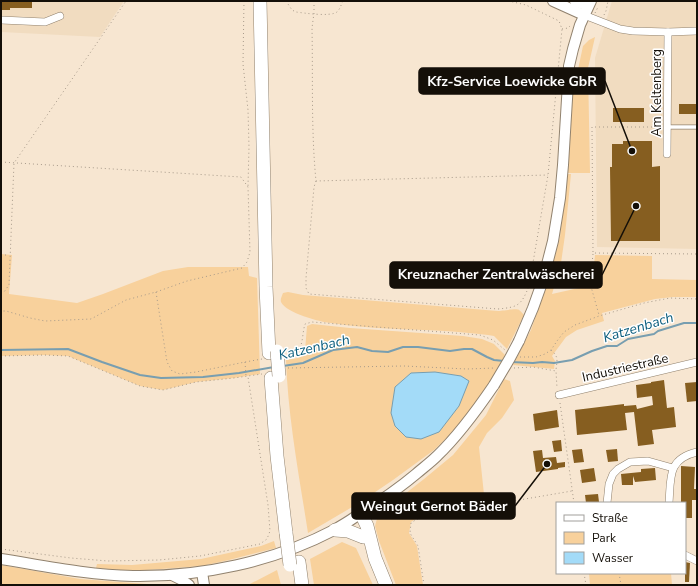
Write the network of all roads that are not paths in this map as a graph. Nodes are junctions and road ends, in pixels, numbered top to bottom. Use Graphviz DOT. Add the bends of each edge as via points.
graph roads {
  1 [pos="260,1"];
  2 [pos="268,1"];
  3 [pos="553,1"];
  4 [pos="575,1"];
  5 [pos="588,7"];
  6 [pos="60,16"];
  7 [pos="1,20"];
  8 [pos="697,31"];
  9 [pos="668,32"];
  10 [pos="265,64"];
  11 [pos="668,127"];
  12 [pos="697,127"];
  13 [pos="667,154"];
  14 [pos="697,362"];
  15 [pos="559,394"];
  16 [pos="697,452"];
  17 [pos="673,468"];
  18 [pos="607,502"];
  19 [pos="668,502"];
  20 [pos="359,515"];
  21 [pos="335,530"];
  22 [pos="363,537"];
  23 [pos="686,556"];
  24 [pos="375,558"];
  25 [pos="1,559"];
  26 [pos="697,562"];
  27 [pos="294,563"];
  28 [pos="200,572"];
  29 [pos="172,575"];
  30 [pos="189,585"];
  31 [pos="197,585"];
  32 [pos="204,585"];
  33 [pos="294,585"];
  34 [pos="302,585"];
  35 [pos="386,585"];
  1 -- 10 [label="highway"];
  2 -- 10 [label="highway"];
  3 -- 5 [label="main road"];
  4 -- 5 [label="main road"];
  5 -- 9 [label="street" via="601,21 620,29"];
  5 -- 20 [label="main road, bridge" via="572,50 569,66 560,198 553,241 533,308 519,341 494,385 457,436 437,456 390,494"];
  6 -- 7 [label="street" via="45,22"];
  8 -- 9 [label="street"];
  9 -- 11 [label="street, Am Keltenberg"];
  10 -- 27 [label="highway, bridge" via="273,239 273,355 276,374 277,456"];
  11 -- 12 [label="lane"];
  11 -- 13 [label="street, Am Keltenberg"];
  14 -- 15 [label="street, Industriestraße"];
  16 -- 17 [label="street" via="679,460"];
  17 -- 18 [label="street" via="648,461 630,462 613,474"];
  17 -- 19 [label="street"];
  20 -- 21 [label="main road"];
  20 -- 22 [label="highway" via="359,527"];
  20 -- 24 [label="highway" via="364,518"];
  21 -- 22 [label="highway" via="354,532"];
  21 -- 28 [label="main road" via="256,561"];
  22 -- 24 [label="highway"];
  23 -- 26 [label="street"];
  24 -- 35 [label="highway"];
  25 -- 29 [label="main road" via="106,575"];
  27 -- 33 [label="highway"];
  27 -- 34 [label="highway"];
  28 -- 29 [label="main road"];
  28 -- 31 [label="main road"];
  28 -- 32 [label="main road"];
  29 -- 30 [label="main road"];
}
